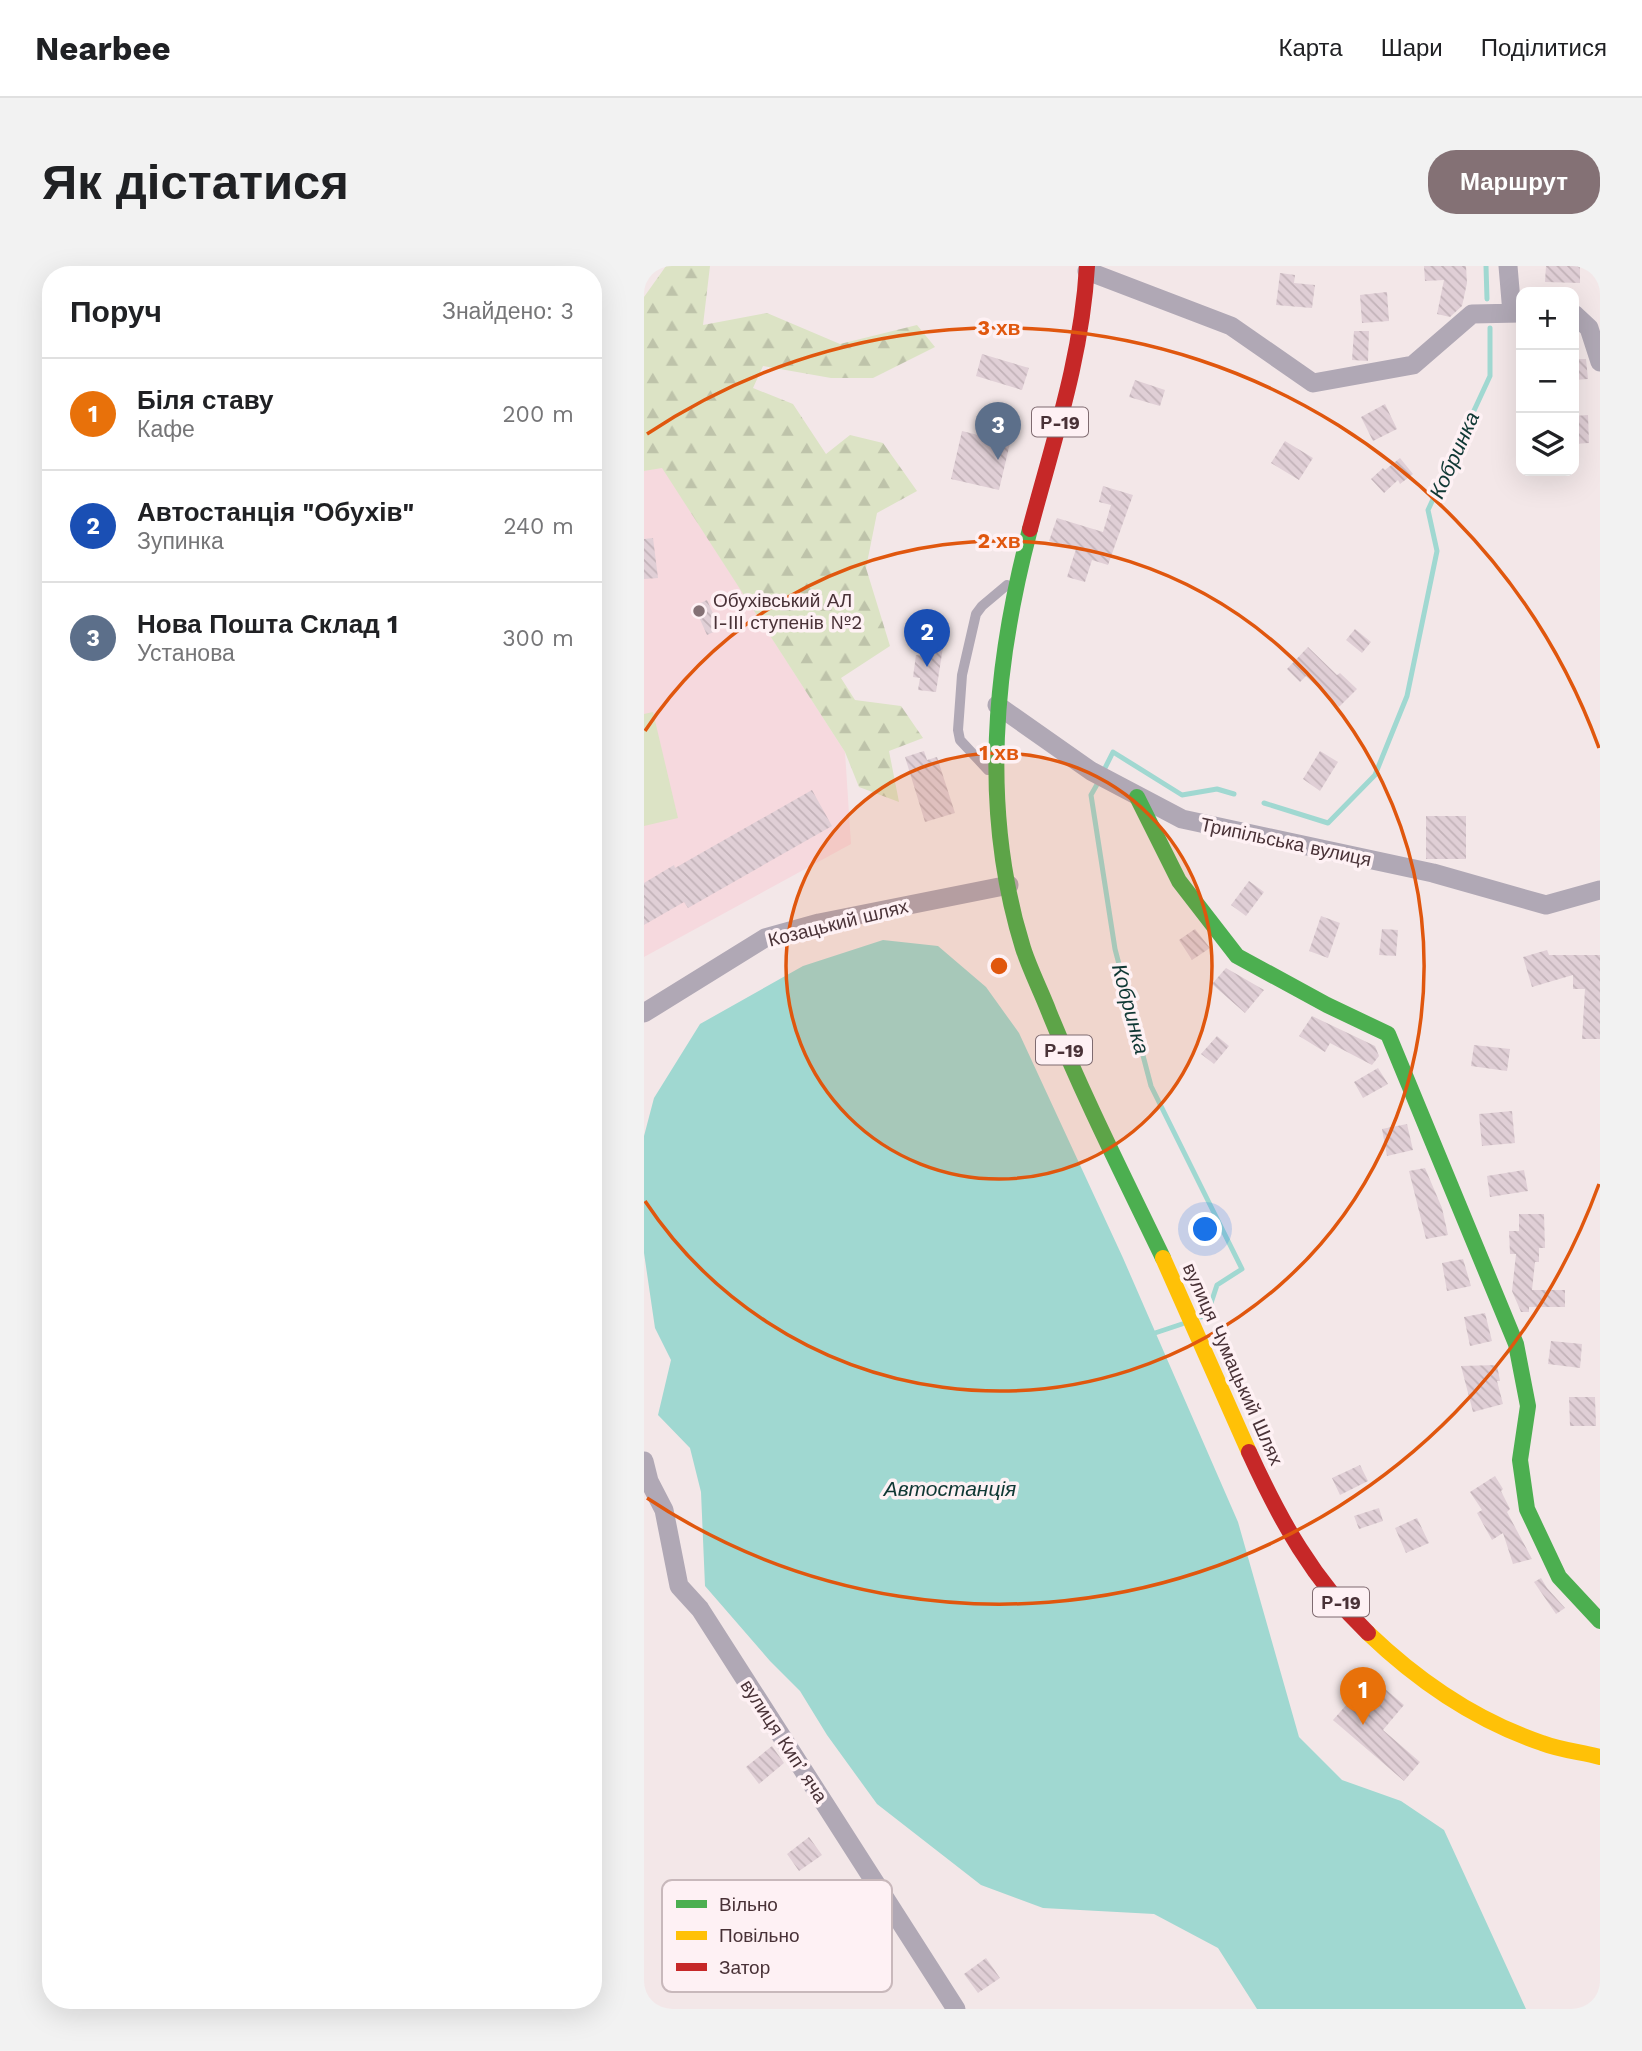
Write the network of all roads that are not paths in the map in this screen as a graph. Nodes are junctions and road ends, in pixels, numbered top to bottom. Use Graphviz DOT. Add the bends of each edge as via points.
graph roads {
  1 [pos="1508,266"];
  2 [pos="1087,268"];
  3 [pos="1516,308"];
  4 [pos="1516,313"];
  5 [pos="1579,319"];
  6 [pos="1600,362"];
  7 [pos="1018,575"];
  8 [pos="997,705"];
  9 [pos="996,777"];
  10 [pos="1137,797"];
  11 [pos="1009,885"];
  12 [pos="1600,890"];
  13 [pos="644,1013"];
  14 [pos="646,1475"];
  15 [pos="1600,1621"];
  16 [pos="1600,1757"];
  17 [pos="874,1880"];
  18 [pos="892,1907"];
  19 [pos="957,2009"];
  1 -- 3 [label="street"];
  2 -- 4 [label="street" via="1230,326 1313,383 1413,365 1472,314"];
  2 -- 7 [label="main road, вулиця Чумацький Шлях / Р-19" via="1066,401"];
  5 -- 6 [label="street" via="1589,328"];
  7 -- 8 [label="main road, вулиця Чумацький Шлях / Р-19"];
  7 -- 9 [label="lane" via="976,614 962,675 960,740"];
  8 -- 9 [label="main road, вулиця Чумацький Шлях / Р-19"];
  8 -- 10 [label="street, Трипільська вулиця" via="1091,771"];
  9 -- 11 [label="main road, вулиця Чумацький Шлях / Р-19"];
  10 -- 12 [label="street, Трипільська вулиця" via="1182,819 1433,873 1546,905"];
  10 -- 15 [label="main road" via="1179,881 1237,956 1388,1034 1516,1344 1528,1406 1520,1460 1527,1509 1559,1577"];
  11 -- 13 [label="street, Козацький шлях" via="765,938"];
  11 -- 16 [label="main road, вулиця Чумацький Шлях / Р-19" via="1024,948 1065,1052 1250,1455 1306,1562 1360,1624 1420,1678 1476,1713 1543,1743"];
  14 -- 17 [label="street, вулиця Кипʼяча" via="664,1510 679,1586 701,1609"];
  18 -- 19 [label="street, вулиця Кипʼяча"];
}
